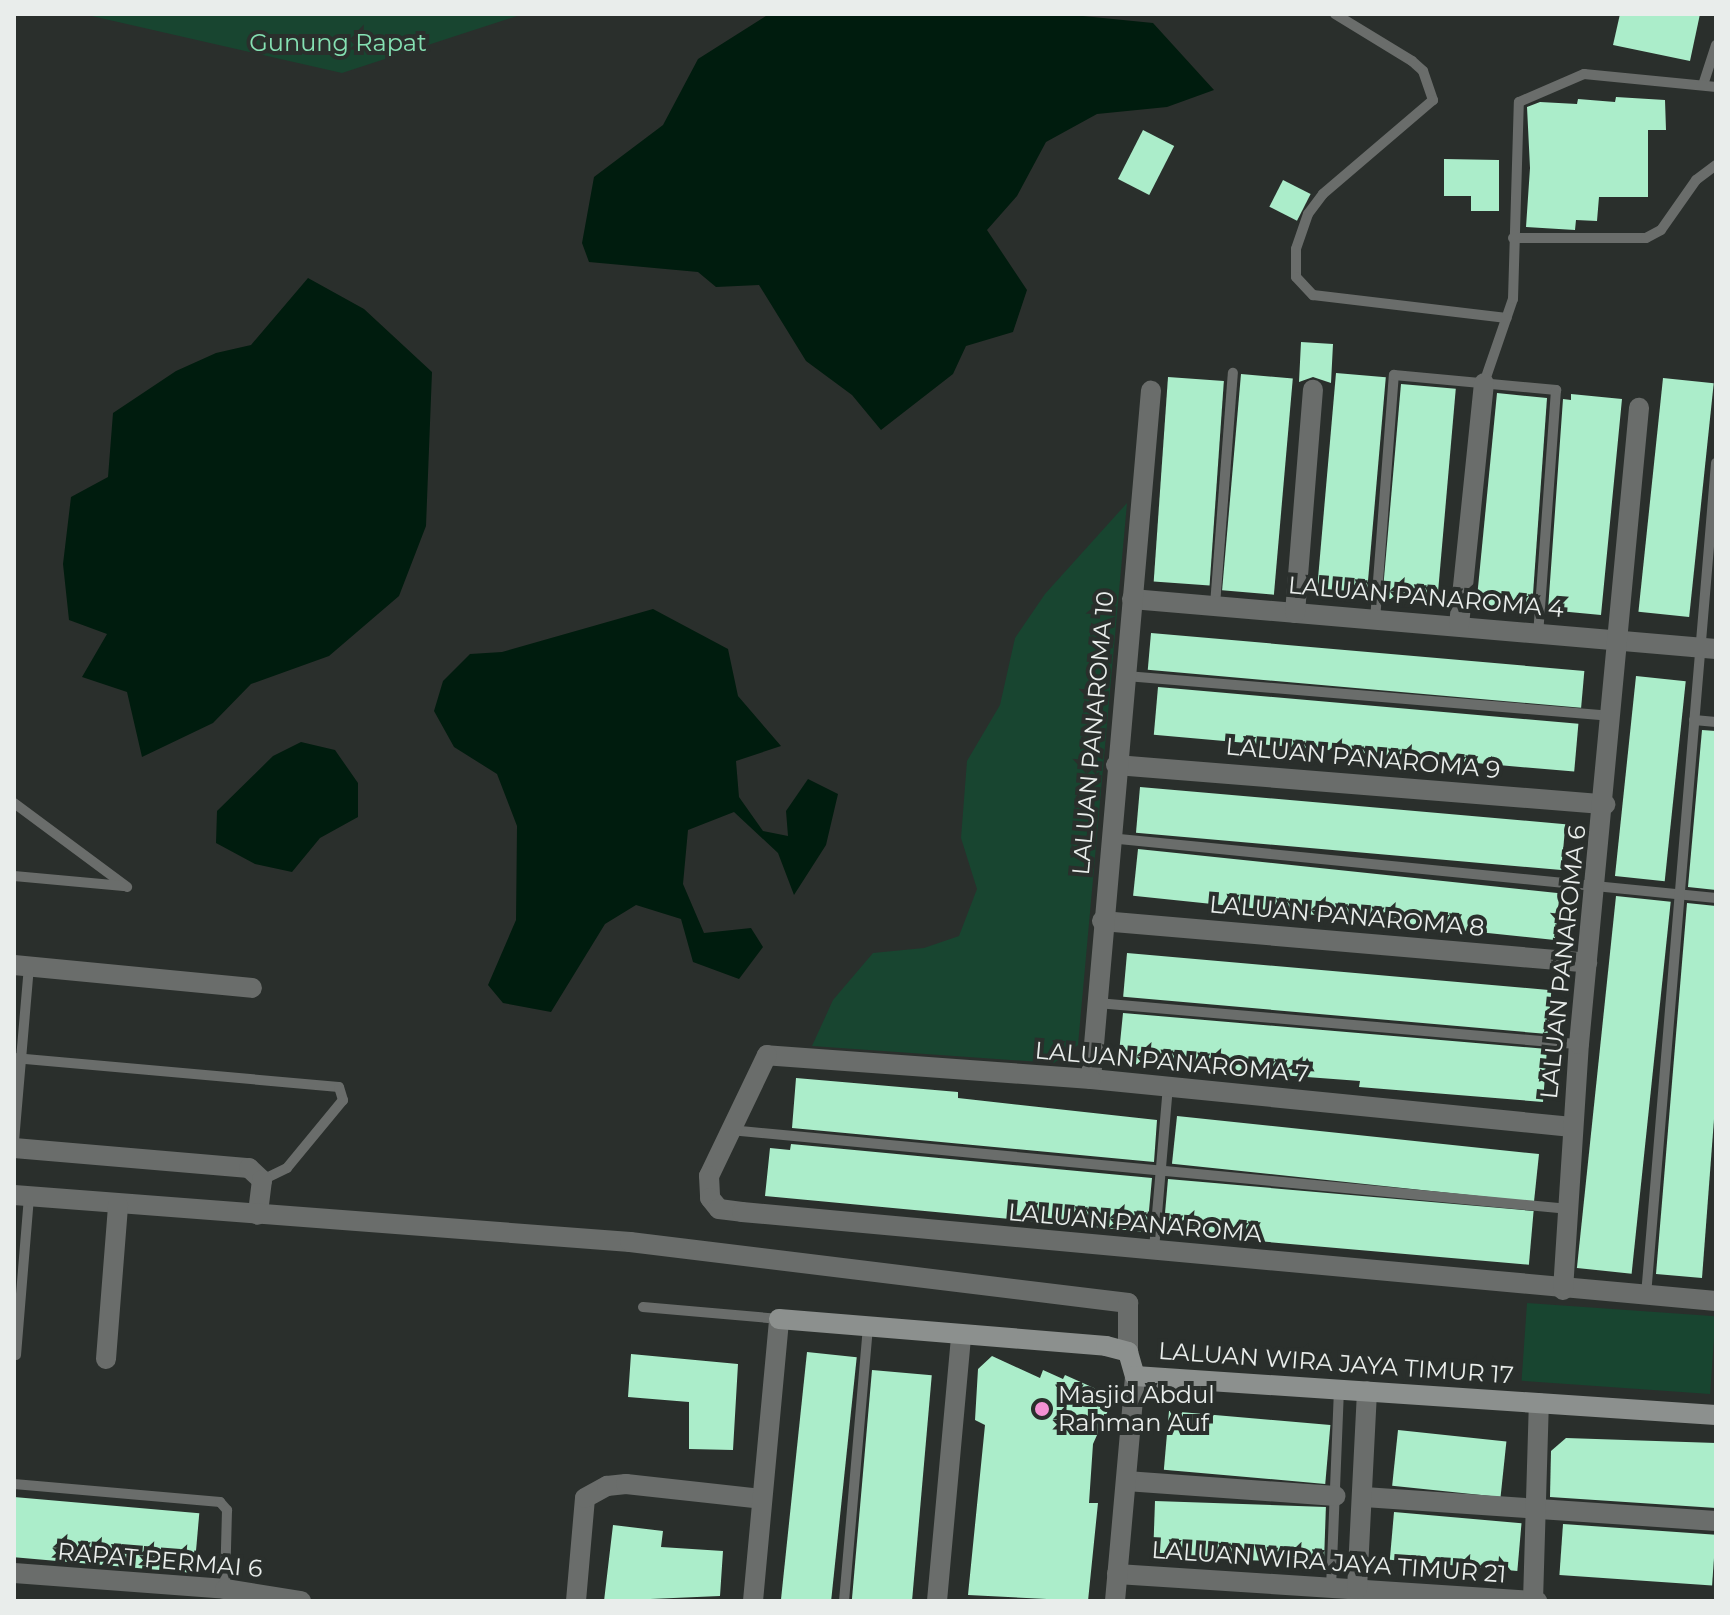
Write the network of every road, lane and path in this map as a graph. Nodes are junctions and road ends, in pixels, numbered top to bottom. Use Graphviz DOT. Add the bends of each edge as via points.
graph roads {
  1 [pos="1335,14"];
  2 [pos="1716,45"];
  3 [pos="1703,85"];
  4 [pos="1716,87"];
  5 [pos="1716,165"];
  6 [pos="1513,238"];
  7 [pos="1507,318"];
  8 [pos="1233,373"];
  9 [pos="1484,383"];
  10 [pos="1313,390"];
  11 [pos="1151,391"];
  12 [pos="1639,408"];
  13 [pos="1716,463"];
  14 [pos="1132,599"];
  15 [pos="1215,605"];
  16 [pos="1295,613"];
  17 [pos="1375,620"];
  18 [pos="1459,625"];
  19 [pos="1538,633"];
  20 [pos="1619,639"];
  21 [pos="1708,648"];
  22 [pos="1126,676"];
  23 [pos="1614,716"];
  24 [pos="1694,720"];
  25 [pos="1716,722"];
  26 [pos="1116,765"];
  27 [pos="14,803"];
  28 [pos="1605,804"];
  29 [pos="1109,838"];
  30 [pos="14,876"];
  31 [pos="1596,886"];
  32 [pos="1677,894"];
  33 [pos="1716,898"];
  34 [pos="1102,921"];
  35 [pos="1587,963"];
  36 [pos="22,966"];
  37 [pos="252,988"];
  38 [pos="1097,1003"];
  39 [pos="1579,1044"];
  40 [pos="767,1055"];
  41 [pos="18,1058"];
  42 [pos="1091,1079"];
  43 [pos="1168,1087"];
  44 [pos="1572,1127"];
  45 [pos="730,1130"];
  46 [pos="14,1141"];
  47 [pos="14,1148"];
  48 [pos="1161,1171"];
  49 [pos="262,1180"];
  50 [pos="21,1196"];
  51 [pos="118,1205"];
  52 [pos="1569,1209"];
  53 [pos="258,1215"];
  54 [pos="1154,1249"];
  55 [pos="1563,1290"];
  56 [pos="1646,1297"];
  57 [pos="1716,1301"];
  58 [pos="643,1307"];
  59 [pos="779,1319"];
  60 [pos="868,1326"];
  61 [pos="961,1337"];
  62 [pos="1128,1352"];
  63 [pos="16,1355"];
  64 [pos="106,1359"];
  65 [pos="1135,1376"];
  66 [pos="1339,1390"];
  67 [pos="1367,1391"];
  68 [pos="1539,1403"];
  69 [pos="1716,1415"];
  70 [pos="1126,1481"];
  71 [pos="14,1484"];
  72 [pos="1335,1496"];
  73 [pos="1364,1497"];
  74 [pos="761,1499"];
  75 [pos="1536,1508"];
  76 [pos="1716,1521"];
  77 [pos="14,1573"];
  78 [pos="1117,1574"];
  79 [pos="1331,1588"];
  80 [pos="225,1589"];
  81 [pos="1357,1589"];
  82 [pos="1441,1598"];
  83 [pos="301,1601"];
  84 [pos="576,1601"];
  85 [pos="753,1601"];
  86 [pos="844,1601"];
  87 [pos="937,1601"];
  88 [pos="1115,1601"];
  89 [pos="1535,1601"];
  1 -- 7 [label="lane" via="1412,61 1423,71 1433,100 1323,194 1308,214 1296,249 1296,277 1313,295"];
  2 -- 3 [label="lane"];
  3 -- 4 [label="lane"];
  3 -- 6 [label="lane" via="1584,74 1519,102"];
  5 -- 6 [label="lane" via="1696,180 1661,230 1646,238"];
  6 -- 7 [label="lane" via="1513,299"];
  7 -- 9 [label="lane"];
  8 -- 15 [label="lane"];
  9 -- 17 [label="lane" via="1394,375"];
  9 -- 18 [label="street"];
  9 -- 19 [label="lane" via="1556,390"];
  10 -- 16 [label="street"];
  11 -- 14 [label="street, LALUAN PANAROMA 10"];
  12 -- 20 [label="street, LALUAN PANAROMA 6"];
  13 -- 21 [label="lane"];
  14 -- 15 [label="street, LALUAN PANAROMA 4"];
  14 -- 22 [label="street, LALUAN PANAROMA 10"];
  15 -- 16 [label="street, LALUAN PANAROMA 4"];
  16 -- 17 [label="street, LALUAN PANAROMA 4"];
  17 -- 18 [label="street, LALUAN PANAROMA 4"];
  18 -- 19 [label="street, LALUAN PANAROMA 4"];
  19 -- 20 [label="street, LALUAN PANAROMA 4"];
  20 -- 21 [label="street, LALUAN PANAROMA 4"];
  20 -- 23 [label="street, LALUAN PANAROMA 6"];
  21 -- 24 [label="lane"];
  22 -- 23 [label="lane"];
  22 -- 26 [label="street, LALUAN PANAROMA 10"];
  23 -- 28 [label="street, LALUAN PANAROMA 6"];
  24 -- 25 [label="lane"];
  24 -- 32 [label="lane"];
  26 -- 28 [label="street, LALUAN PANAROMA 9"];
  26 -- 29 [label="street, LALUAN PANAROMA 10"];
  27 -- 30 [label="lane" via="127,887"];
  28 -- 31 [label="street, LALUAN PANAROMA 6"];
  29 -- 31 [label="lane"];
  29 -- 34 [label="street, LALUAN PANAROMA 10"];
  31 -- 32 [label="lane"];
  31 -- 35 [label="street, LALUAN PANAROMA 6"];
  32 -- 33 [label="lane"];
  32 -- 56 [label="lane"];
  34 -- 35 [label="street, LALUAN PANAROMA 8"];
  34 -- 38 [label="street, LALUAN PANAROMA 10"];
  35 -- 39 [label="street, LALUAN PANAROMA 6"];
  36 -- 37 [label="street"];
  36 -- 41 [label="lane"];
  38 -- 39 [label="lane"];
  38 -- 42 [label="street, LALUAN PANAROMA 10"];
  39 -- 44 [label="street, LALUAN PANAROMA 6"];
  40 -- 42 [label="street, LALUAN PANAROMA 7"];
  40 -- 45 [label="street, LALUAN PANAROMA"];
  41 -- 46 [label="lane"];
  41 -- 49 [label="lane" via="339,1087 343,1100 287,1168"];
  42 -- 43 [label="street, LALUAN PANAROMA 7"];
  43 -- 44 [label="street, LALUAN PANAROMA 7"];
  43 -- 48 [label="lane"];
  44 -- 52 [label="street, LALUAN PANAROMA 6"];
  45 -- 48 [label="lane"];
  45 -- 54 [label="street, LALUAN PANAROMA" via="709,1176 710,1198 719,1209"];
  47 -- 49 [label="street" via="249,1168"];
  48 -- 52 [label="lane"];
  48 -- 54 [label="lane"];
  49 -- 53 [label="street"];
  50 -- 51 [label="street"];
  50 -- 63 [label="lane"];
  51 -- 53 [label="street"];
  51 -- 64 [label="street"];
  52 -- 55 [label="street, LALUAN PANAROMA 6"];
  53 -- 62 [label="street" via="630,1242 1128,1303"];
  54 -- 55 [label="street, LALUAN PANAROMA"];
  55 -- 56 [label="street, LALUAN PANAROMA"];
  56 -- 57 [label="street, LALUAN PANAROMA"];
  58 -- 59 [label="lane"];
  59 -- 60 [label="street, LALUAN WIRA JAYA TIMUR 17"];
  59 -- 74 [label="street"];
  60 -- 61 [label="street, LALUAN WIRA JAYA TIMUR 17"];
  60 -- 86 [label="lane"];
  61 -- 62 [label="street, LALUAN WIRA JAYA TIMUR 17"];
  61 -- 87 [label="street"];
  62 -- 65 [label="street, LALUAN WIRA JAYA TIMUR 17"];
  65 -- 66 [label="street, LALUAN WIRA JAYA TIMUR 17"];
  65 -- 70 [label="street"];
  66 -- 67 [label="street, LALUAN WIRA JAYA TIMUR 17"];
  66 -- 72 [label="lane"];
  67 -- 68 [label="street, LALUAN WIRA JAYA TIMUR 17"];
  67 -- 73 [label="street"];
  68 -- 69 [label="street, LALUAN WIRA JAYA TIMUR 17"];
  68 -- 75 [label="street"];
  70 -- 72 [label="street"];
  70 -- 78 [label="street"];
  71 -- 80 [label="lane" via="220,1502 227,1510"];
  72 -- 79 [label="lane"];
  73 -- 75 [label="street"];
  73 -- 81 [label="street"];
  74 -- 84 [label="street" via="626,1484 585,1498"];
  74 -- 85 [label="street"];
  75 -- 76 [label="street"];
  75 -- 89 [label="street"];
  77 -- 80 [label="street, RAPAT PERMAI 6"];
  78 -- 79 [label="street, LALUAN WIRA JAYA TIMUR 21"];
  78 -- 88 [label="street"];
  79 -- 81 [label="street, LALUAN WIRA JAYA TIMUR 21"];
  80 -- 83 [label="street, RAPAT PERMAI 6"];
  81 -- 82 [label="street, LALUAN WIRA JAYA TIMUR 21"];
  82 -- 89 [label="street, LALUAN WIRA JAYA TIMUR 21"];
}
